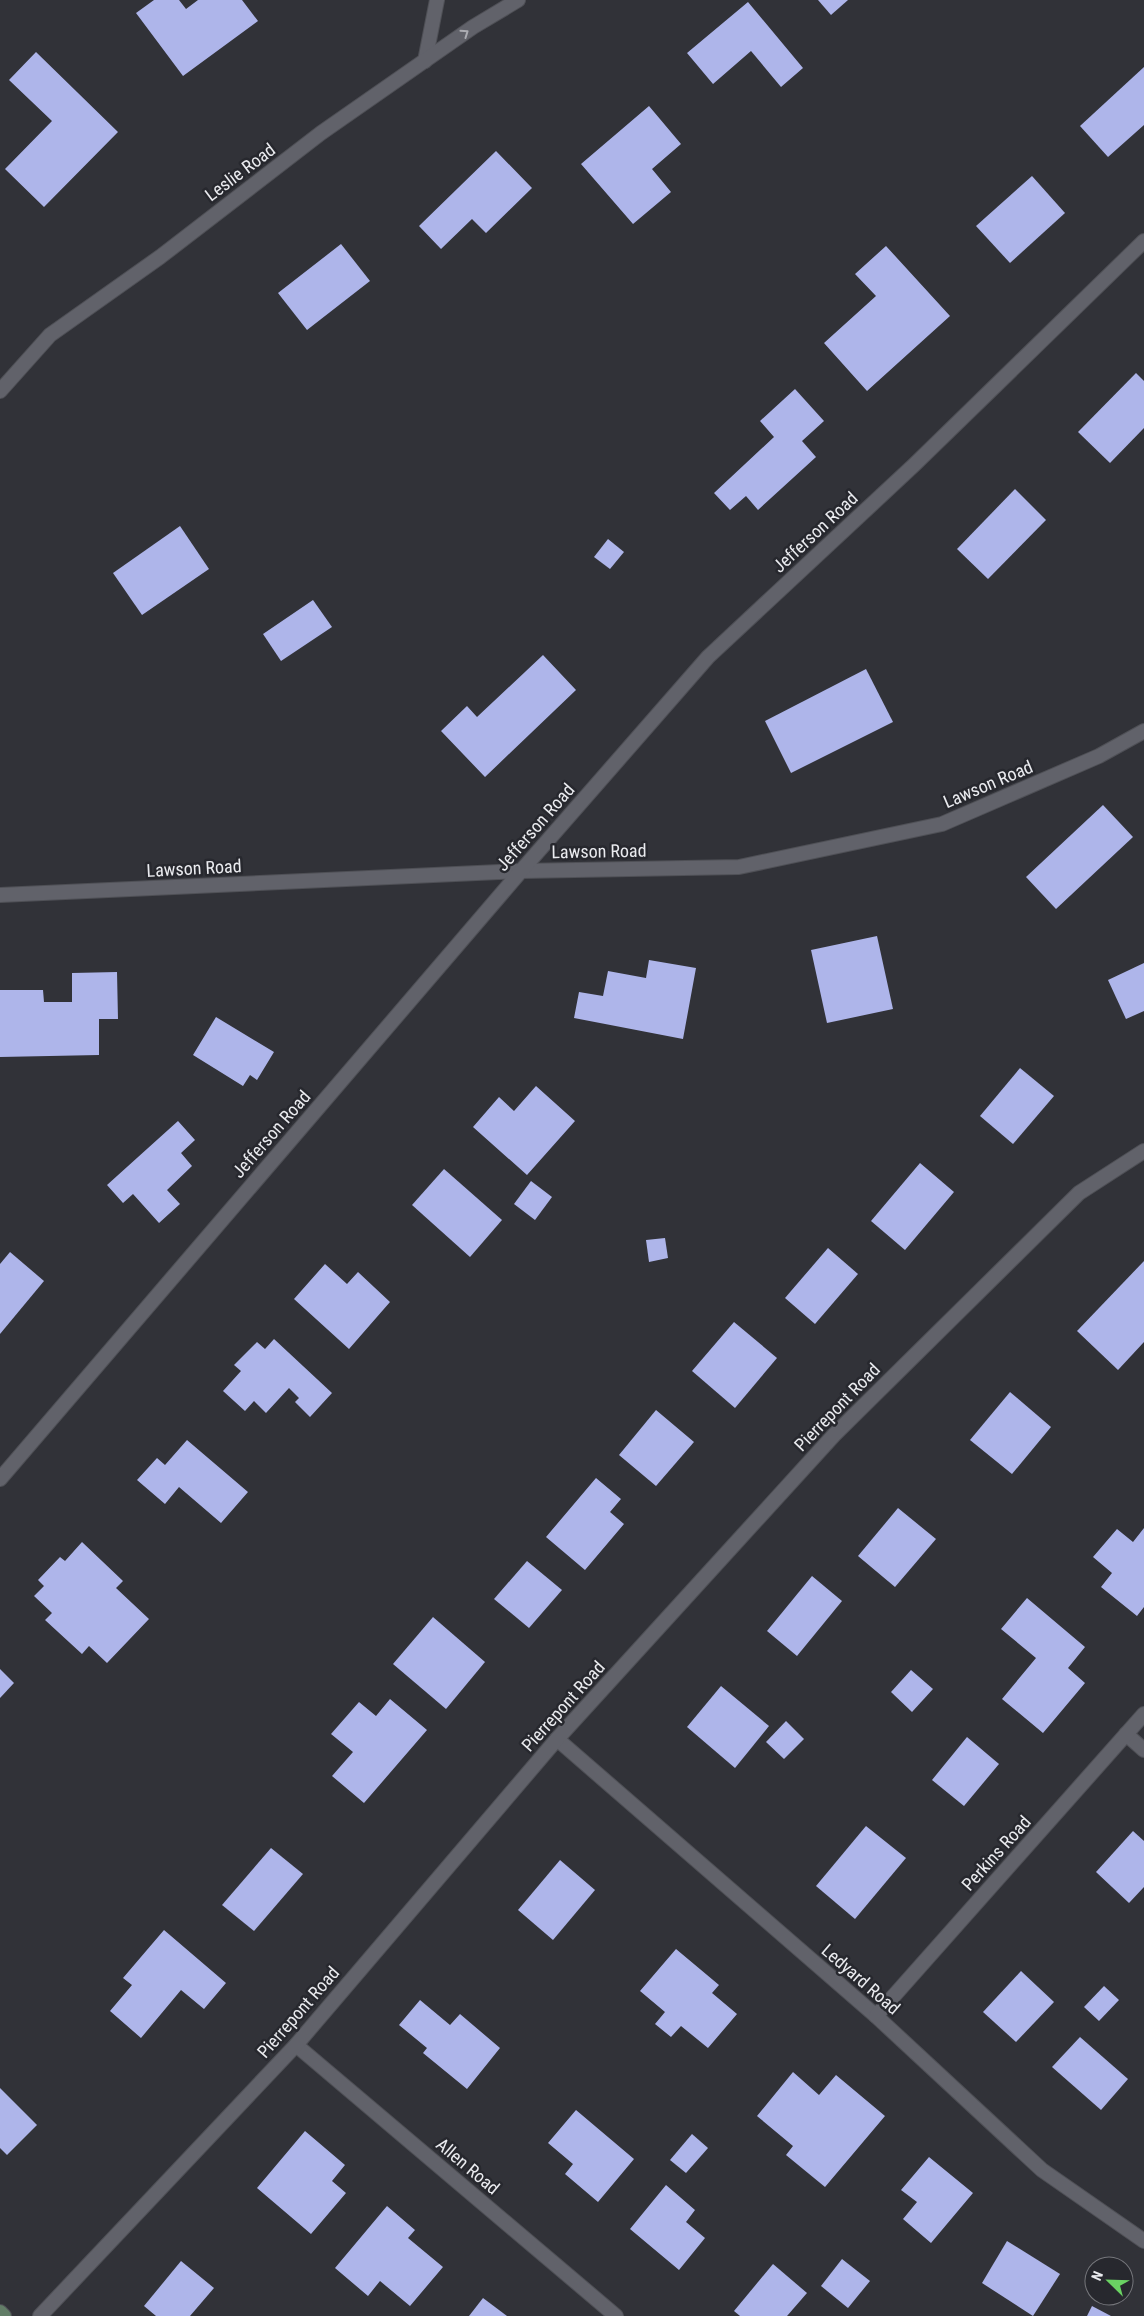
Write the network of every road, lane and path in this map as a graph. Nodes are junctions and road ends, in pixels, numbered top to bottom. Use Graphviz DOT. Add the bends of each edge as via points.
graph roads {
  1 [pos="437,0"];
  2 [pos="518,0"];
  3 [pos="425,61"];
  4 [pos="1144,241"];
  5 [pos="0,391"];
  6 [pos="1144,731"];
  7 [pos="521,871"];
  8 [pos="0,895"];
  9 [pos="1144,1151"];
  10 [pos="0,1480"];
  11 [pos="1144,1714"];
  12 [pos="1126,1734"];
  13 [pos="557,1739"];
  14 [pos="1144,1750"];
  15 [pos="876,2016"];
  16 [pos="296,2045"];
  17 [pos="1144,2241"];
  18 [pos="0,2312"];
  19 [pos="4,2316"];
  20 [pos="40,2316"];
  21 [pos="616,2316"];
  1 -- 3 [label="street"];
  3 -- 2 [label="street, Leslie Road, one-way"];
  3 -- 5 [label="street, Leslie Road" via="321,133 160,257 50,335"];
  4 -- 7 [label="street, Jefferson Road" via="914,465 708,658"];
  6 -- 7 [label="street, Lawson Road" via="1099,756 942,824 739,867"];
  7 -- 8 [label="street, Lawson Road"];
  7 -- 10 [label="street, Jefferson Road"];
  9 -- 13 [label="street, Pierrepont Road" via="1079,1193 834,1435"];
  11 -- 12 [label="street, Perkins Road"];
  12 -- 14 [label="street"];
  12 -- 15 [label="street, Perkins Road"];
  13 -- 15 [label="street, Ledyard Road"];
  13 -- 16 [label="street, Pierrepont Road"];
  15 -- 17 [label="street, Ledyard Road" via="1042,2170"];
  16 -- 20 [label="street, Pierrepont Road"];
  16 -- 21 [label="street, Allen Road"];
  18 -- 19 [label="main road"];
}
